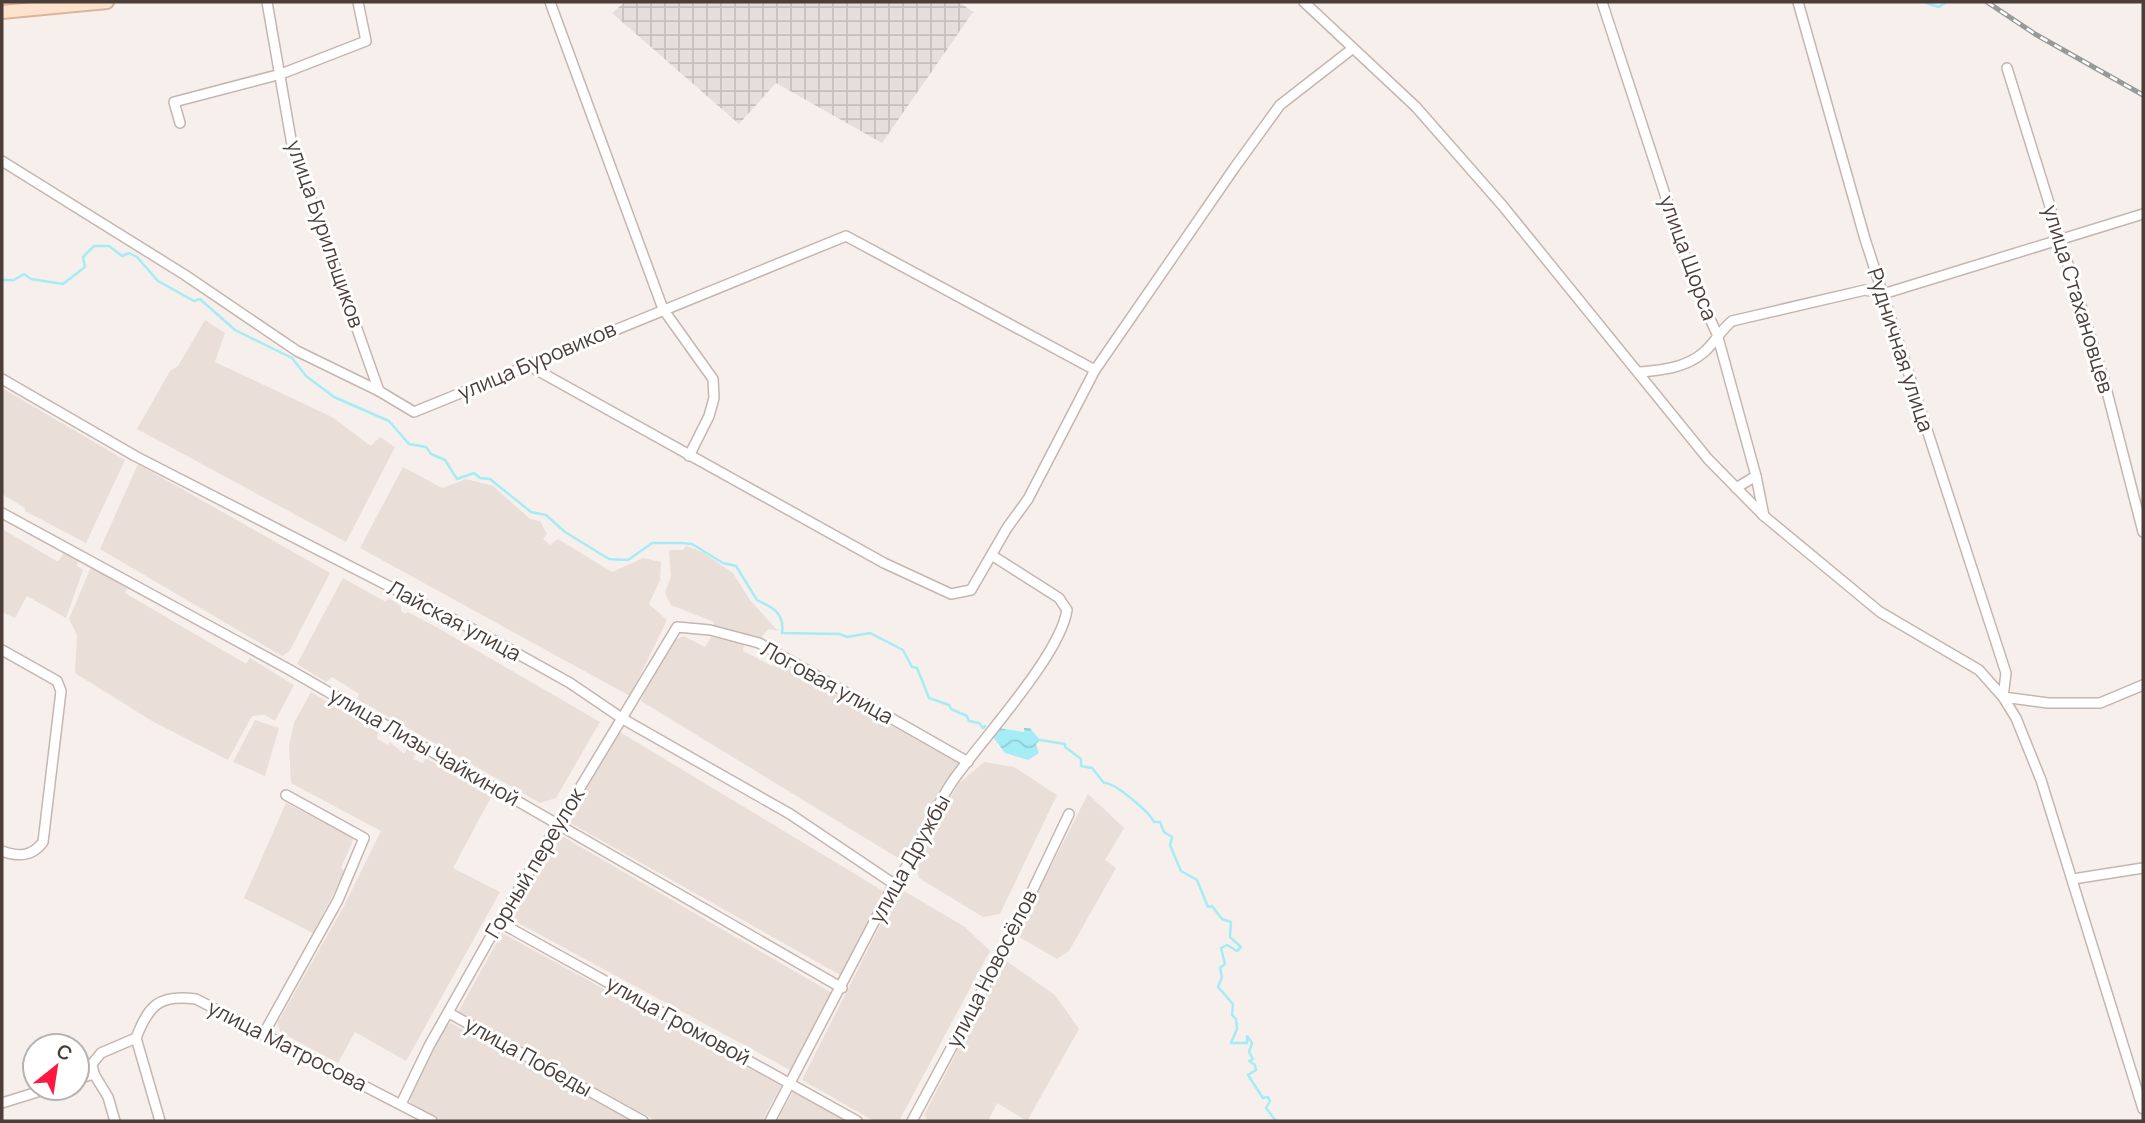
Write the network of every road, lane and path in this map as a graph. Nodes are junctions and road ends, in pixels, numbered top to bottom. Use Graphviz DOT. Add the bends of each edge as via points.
graph roads {
  1 [pos="107,2"];
  2 [pos="267,2"];
  3 [pos="358,2"];
  4 [pos="550,2"];
  5 [pos="1304,2"];
  6 [pos="1602,2"];
  7 [pos="1798,2"];
  8 [pos="82,3"];
  9 [pos="2,12"];
  10 [pos="1352,49"];
  11 [pos="2007,68"];
  12 [pos="281,74"];
  13 [pos="180,123"];
  14 [pos="2,161"];
  15 [pos="2143,214"];
  16 [pos="2060,241"];
  17 [pos="1883,294"];
  18 [pos="663,309"];
  19 [pos="1717,334"];
  20 [pos="526,364"];
  21 [pos="1095,370"];
  22 [pos="1640,372"];
  23 [pos="2,379"];
  24 [pos="379,391"];
  25 [pos="689,456"];
  26 [pos="1756,475"];
  27 [pos="1736,488"];
  28 [pos="2,513"];
  29 [pos="1763,516"];
  30 [pos="2143,532"];
  31 [pos="993,556"];
  32 [pos="677,627"];
  33 [pos="2,650"];
  34 [pos="2143,685"];
  35 [pos="2003,697"];
  36 [pos="623,719"];
  37 [pos="968,762"];
  38 [pos="286,795"];
  39 [pos="1069,814"];
  40 [pos="558,823"];
  41 [pos="2,851"];
  42 [pos="2143,868"];
  43 [pos="2073,879"];
  44 [pos="894,884"];
  45 [pos="499,922"];
  46 [pos="842,988"];
  47 [pos="449,1013"];
  48 [pos="263,1035"];
  49 [pos="136,1038"];
  50 [pos="94,1074"];
  51 [pos="91,1075"];
  52 [pos="790,1083"];
  53 [pos="21,1097"];
  54 [pos="2,1103"];
  55 [pos="401,1104"];
  56 [pos="2143,1109"];
  57 [pos="115,1121"];
  58 [pos="160,1121"];
  59 [pos="432,1121"];
  60 [pos="643,1121"];
  61 [pos="770,1121"];
  62 [pos="857,1121"];
  63 [pos="912,1121"];
  1 -- 8 [label="street"];
  2 -- 12 [label="street, улица Бурильщиков"];
  3 -- 12 [label="street" via="366,41"];
  4 -- 18 [label="street"];
  5 -- 10 [label="street"];
  6 -- 19 [label="street, улица Щорса" via="1695,285"];
  7 -- 17 [label="street, Рудничная улица"];
  8 -- 9 [label="street"];
  10 -- 21 [label="street" via="1280,105"];
  10 -- 22 [label="street" via="1425,117"];
  11 -- 16 [label="street, улица Стахановцев"];
  12 -- 13 [label="street" via="174,102"];
  12 -- 24 [label="street, улица Бурильщиков" via="292,145"];
  14 -- 24 [label="street, улица Буровиков" via="297,351"];
  15 -- 16 [label="street"];
  16 -- 17 [label="street"];
  16 -- 30 [label="street, улица Стахановцев" via="2104,380"];
  17 -- 19 [label="street" via="1864,290 1732,321"];
  17 -- 35 [label="street, Рудничная улица" via="2006,673"];
  18 -- 20 [label="street, улица Буровиков"];
  18 -- 21 [label="street, улица Буровиков" via="846,236"];
  18 -- 25 [label="street" via="713,379 709,416"];
  19 -- 22 [label="street" via="1703,353 1673,369"];
  19 -- 26 [label="street, улица Щорса"];
  20 -- 24 [label="street, улица Буровиков" via="414,412"];
  20 -- 25 [label="street"];
  21 -- 31 [label="street"];
  22 -- 27 [label="street"];
  23 -- 36 [label="street, Лайская улица" via="135,456 484,635"];
  25 -- 31 [label="street" via="951,594 971,590"];
  26 -- 27 [label="street"];
  26 -- 29 [label="street, улица Щорса"];
  27 -- 29 [label="street"];
  28 -- 40 [label="street, улица Лизы Чайкиной"];
  29 -- 35 [label="street" via="1880,612 1979,670"];
  31 -- 37 [label="street, улица Дружбы" via="1059,598 1067,610 1065,623 1046,656"];
  32 -- 36 [label="street, Горный переулок"];
  32 -- 37 [label="street, Логовая улица" via="760,643"];
  33 -- 41 [label="street" via="57,681 61,691 43,842 27,855"];
  34 -- 35 [label="street" via="2100,703"];
  35 -- 43 [label="street" via="2041,780"];
  36 -- 40 [label="street, Горный переулок"];
  36 -- 44 [label="street, Лайская улица" via="790,814"];
  37 -- 44 [label="street, улица Дружбы"];
  38 -- 48 [label="street" via="364,838 338,900"];
  39 -- 63 [label="street, улица Новосёлов" via="1005,948"];
  40 -- 45 [label="street, Горный переулок"];
  40 -- 46 [label="street, улица Лизы Чайкиной"];
  42 -- 43 [label="street"];
  43 -- 56 [label="street"];
  44 -- 46 [label="street, улица Дружбы"];
  45 -- 47 [label="street, Горный переулок"];
  45 -- 52 [label="street, улица Громовой"];
  46 -- 52 [label="street, улица Дружбы"];
  47 -- 55 [label="street, Горный переулок"];
  47 -- 60 [label="street, улица Победы"];
  48 -- 49 [label="street, улица Матросова" via="196,999 182,997 167,998 151,1008"];
  48 -- 55 [label="street, улица Матросова"];
  49 -- 50 [label="street" via="101,1053 93,1060"];
  49 -- 58 [label="street"];
  50 -- 51 [label="street"];
  50 -- 57 [label="street"];
  52 -- 61 [label="street, улица Дружбы"];
  52 -- 62 [label="street, улица Громовой"];
  53 -- 54 [label="street"];
  55 -- 59 [label="street, улица Матросова"];
}
